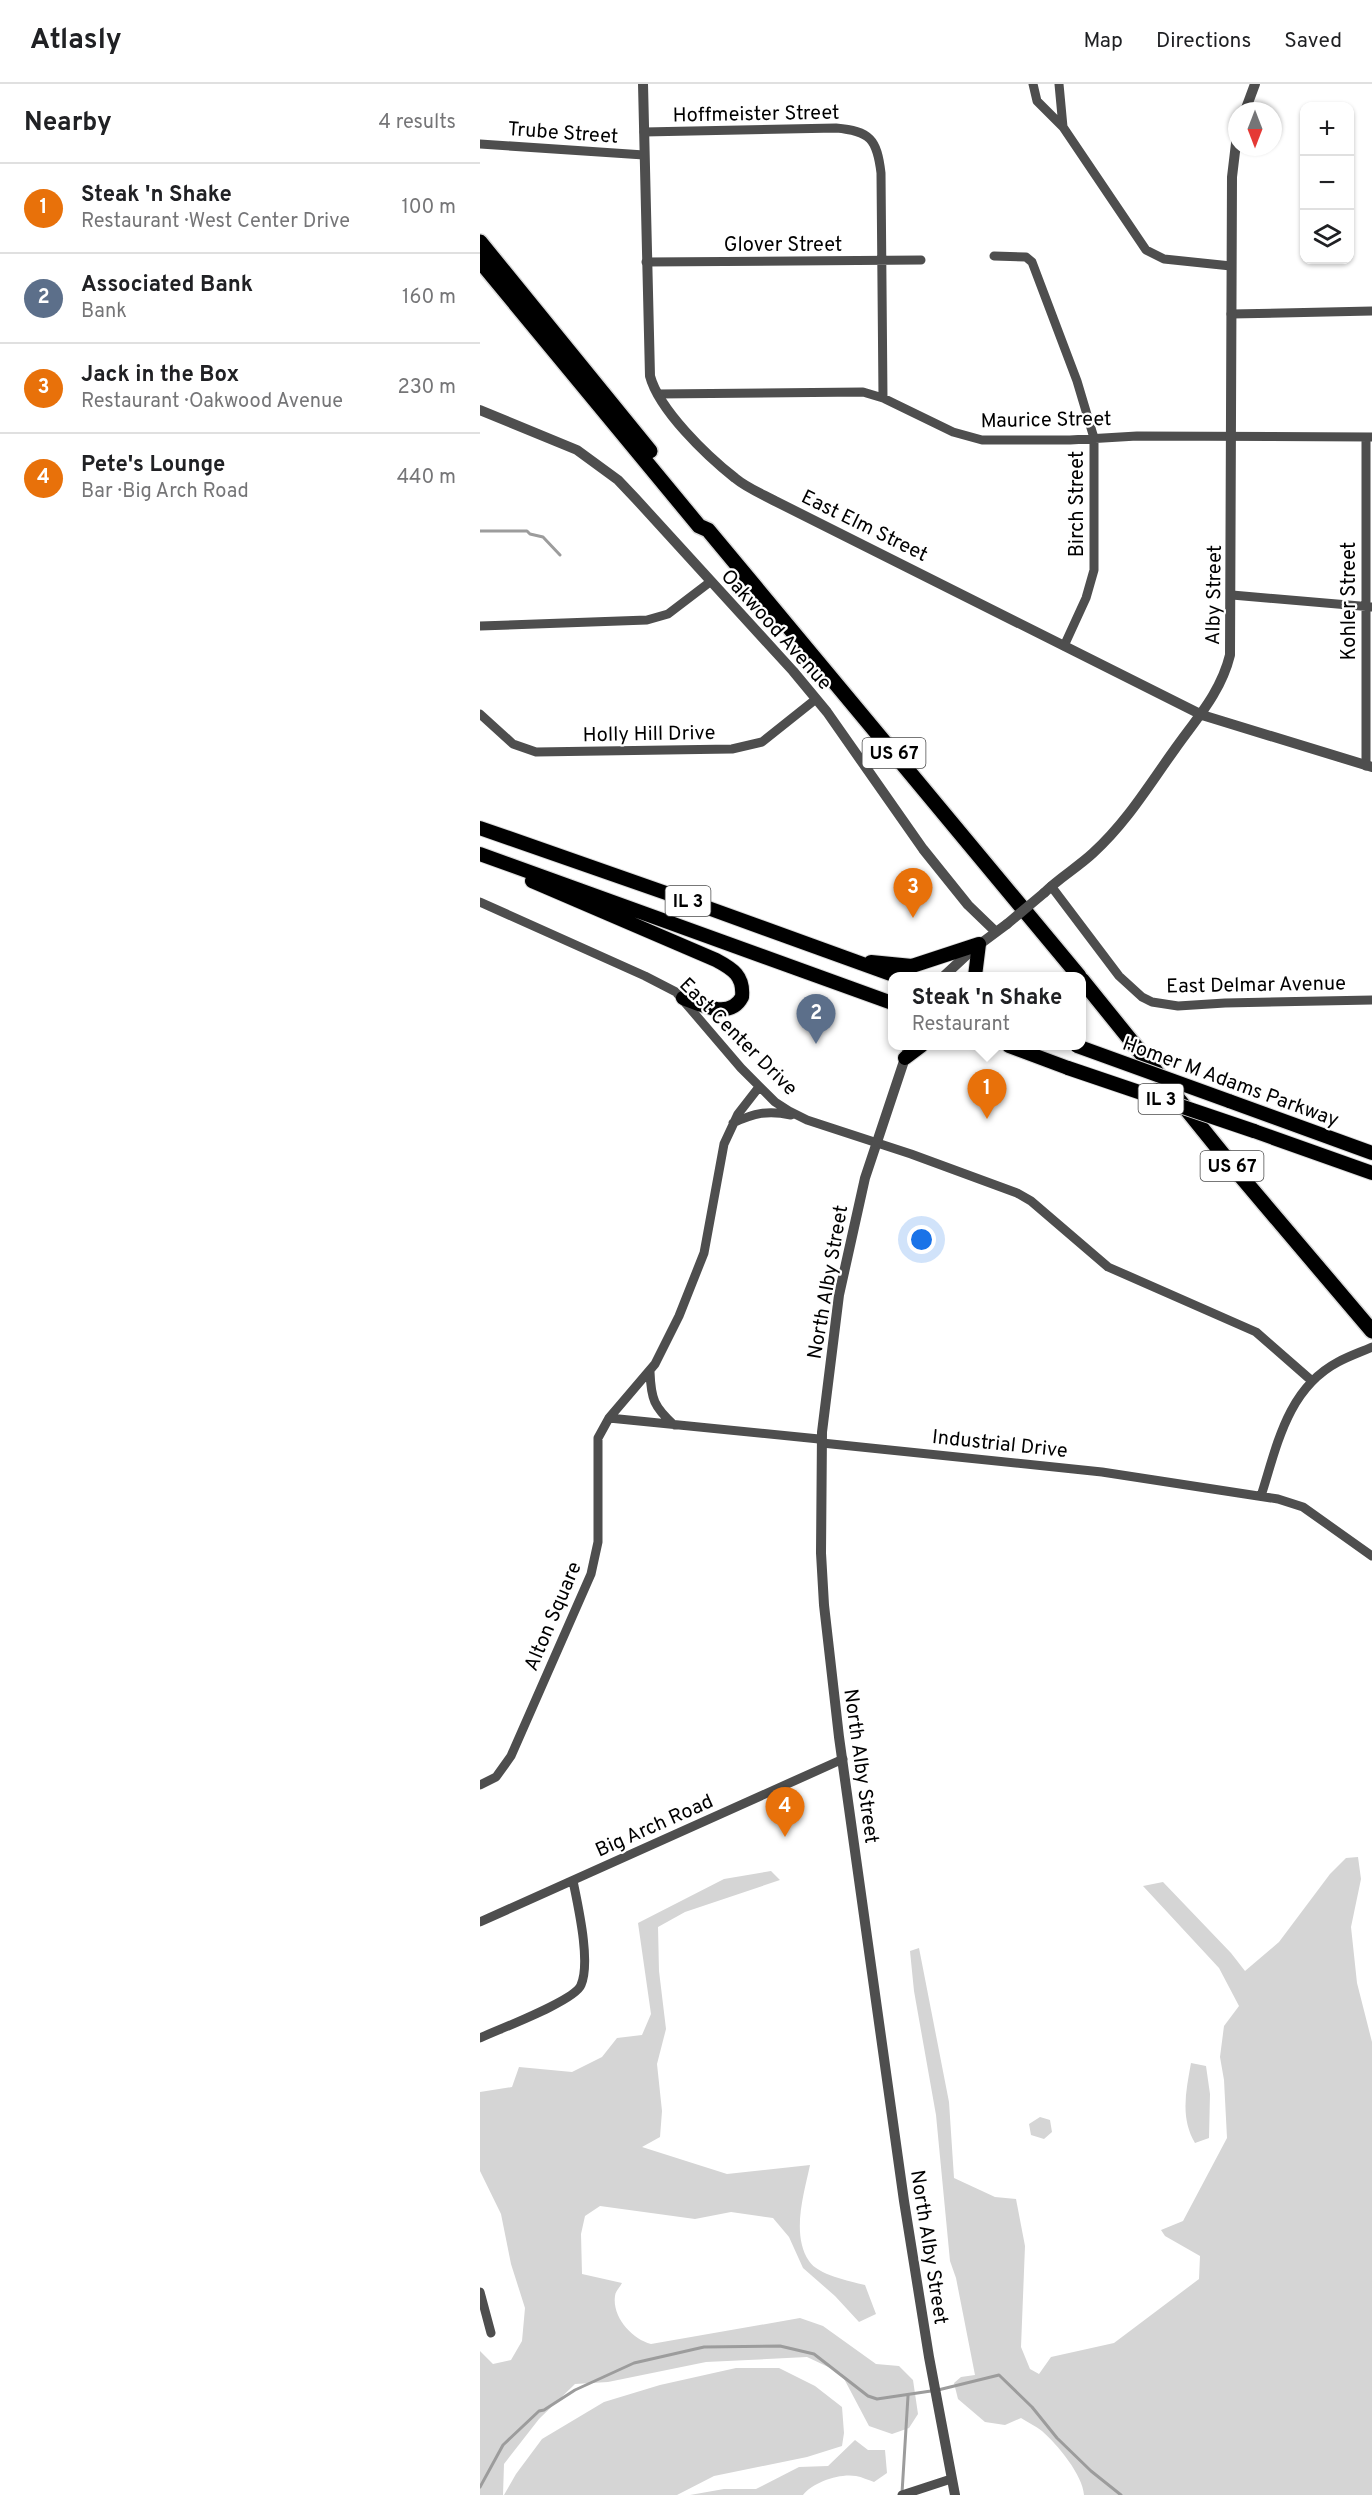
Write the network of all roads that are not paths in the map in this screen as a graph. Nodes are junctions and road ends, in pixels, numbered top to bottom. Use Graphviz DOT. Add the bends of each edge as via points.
graph roads {
  1 [pos="643,84"];
  2 [pos="1033,84"];
  3 [pos="1059,84"];
  4 [pos="1255,84"];
  5 [pos="1248,102"];
  6 [pos="1064,127"];
  7 [pos="644,132"];
  8 [pos="480,144"];
  9 [pos="644,155"];
  10 [pos="1234,156"];
  11 [pos="480,242"];
  12 [pos="994,256"];
  13 [pos="921,260"];
  14 [pos="480,261"];
  15 [pos="882,261"];
  16 [pos="646,262"];
  17 [pos="1231,266"];
  18 [pos="1372,311"];
  19 [pos="1231,314"];
  20 [pos="657,394"];
  21 [pos="883,398"];
  22 [pos="480,410"];
  23 [pos="1369,437"];
  24 [pos="1095,438"];
  25 [pos="1232,438"];
  26 [pos="708,530"];
  27 [pos="710,582"];
  28 [pos="1232,595"];
  29 [pos="1369,606"];
  30 [pos="480,626"];
  31 [pos="1064,646"];
  32 [pos="816,699"];
  33 [pos="480,714"];
  34 [pos="1202,715"];
  35 [pos="1369,766"];
  36 [pos="480,828"];
  37 [pos="480,854"];
  38 [pos="480,860"];
  39 [pos="1047,890"];
  40 [pos="480,902"];
  41 [pos="996,932"];
  42 [pos="979,944"];
  43 [pos="844,958"];
  44 [pos="948,972"];
  45 [pos="976,972"];
  46 [pos="1075,972"];
  47 [pos="888,973"];
  48 [pos="1086,985"];
  49 [pos="683,998"];
  50 [pos="1372,1000"];
  51 [pos="887,1001"];
  52 [pos="1086,1049"];
  53 [pos="906,1050"];
  54 [pos="1020,1050"];
  55 [pos="759,1087"];
  56 [pos="799,1116"];
  57 [pos="733,1123"];
  58 [pos="877,1143"];
  59 [pos="1372,1153"];
  60 [pos="1372,1173"];
  61 [pos="1372,1331"];
  62 [pos="1372,1347"];
  63 [pos="650,1372"];
  64 [pos="1312,1381"];
  65 [pos="609,1418"];
  66 [pos="674,1425"];
  67 [pos="822,1443"];
  68 [pos="1261,1496"];
  69 [pos="1372,1556"];
  70 [pos="843,1759"];
  71 [pos="480,1785"];
  72 [pos="573,1881"];
  73 [pos="480,1922"];
  74 [pos="480,2038"];
  75 [pos="480,2292"];
  76 [pos="491,2333"];
  77 [pos="951,2479"];
  78 [pos="902,2495"];
  79 [pos="955,2495"];
  1 -- 7 [label="street, East Elm Street"];
  2 -- 6 [label="street" via="1037,101"];
  3 -- 6 [label="street"];
  4 -- 5 [label="street"];
  6 -- 17 [label="street" via="1146,250 1164,259"];
  7 -- 9 [label="street, East Elm Street"];
  7 -- 15 [label="street, Hoffmeister Street" via="836,128 867,136 876,146 881,173"];
  8 -- 9 [label="street, Trube Street"];
  9 -- 16 [label="street, East Elm Street"];
  10 -- 17 [label="street, Alby Street"];
  11 -- 26 [label="highway, US 67" via="699,512"];
  12 -- 24 [label="street, Birch Street" via="1026,257 1032,262"];
  13 -- 15 [label="street, Glover Street"];
  14 -- 26 [label="highway, US 67" via="699,526"];
  15 -- 16 [label="street, Glover Street"];
  15 -- 21 [label="street"];
  16 -- 20 [label="street, East Elm Street" via="648,357"];
  17 -- 19 [label="street, Alby Street"];
  18 -- 19 [label="street"];
  19 -- 25 [label="street, Alby Street"];
  20 -- 21 [label="street, Maurice Street" via="834,391 863,392"];
  20 -- 31 [label="street, East Elm Street" via="679,424 746,486"];
  21 -- 24 [label="street, Maurice Street" via="969,438"];
  22 -- 27 [label="street, Oakwood Avenue" via="564,444 597,464 636,499"];
  23 -- 25 [label="street, Maurice Street"];
  23 -- 29 [label="street, Kohler Street"];
  24 -- 25 [label="street, Maurice Street"];
  24 -- 31 [label="street, Birch Street" via="1094,570"];
  25 -- 28 [label="street, Alby Street"];
  26 -- 46 [label="highway, US 67"];
  27 -- 30 [label="street" via="668,614 647,620"];
  27 -- 32 [label="street, Oakwood Avenue"];
  28 -- 29 [label="street"];
  28 -- 34 [label="street, Alby Street" via="1230,655 1222,681"];
  29 -- 35 [label="street, Kohler Street"];
  31 -- 34 [label="street, East Elm Street"];
  32 -- 33 [label="street, Holly Hill Drive" via="762,742 732,749 536,752 513,744"];
  32 -- 41 [label="street, Oakwood Avenue" via="949,883"];
  34 -- 35 [label="street, East Elm Street"];
  34 -- 39 [label="street, Alby Street" via="1115,831"];
  36 -- 43 [label="main road, IL 3"];
  37 -- 51 [label="main road, IL 3"];
  38 -- 49 [label="main road" via="716,960 736,972 743,988 740,1002 727,1009 718,1010"];
  39 -- 41 [label="street, Alby Street, bridge"];
  39 -- 50 [label="street, East Delmar Avenue" via="1119,976 1152,1002 1178,1006"];
  40 -- 49 [label="street, East Center Drive" via="654,980"];
  41 -- 42 [label="street, Alby Street"];
  42 -- 43 [label="main road" via="912,966"];
  42 -- 44 [label="street, Alby Street"];
  42 -- 45 [label="main road"];
  43 -- 47 [label="main road, IL 3"];
  48 -- 61 [label="highway, US 67"];
  49 -- 55 [label="street, East Center Drive"];
  52 -- 59 [label="main road, Homer M Adams Parkway / IL 3, bridge"];
  53 -- 58 [label="street, North Alby Street"];
  54 -- 60 [label="main road, Homer M Adams Parkway / IL 3, bridge"];
  55 -- 56 [label="street, East Center Drive"];
  55 -- 57 [label="street, Alton Square"];
  56 -- 57 [label="street" via="765,1111"];
  56 -- 58 [label="street, East Center Drive"];
  57 -- 63 [label="street, Alton Square" via="724,1144 699,1265 673,1331"];
  58 -- 64 [label="street, East Center Drive" via="1017,1193 1108,1267 1256,1332"];
  58 -- 67 [label="street, North Alby Street" via="857,1209 839,1295"];
  62 -- 64 [label="street" via="1338,1362"];
  63 -- 65 [label="street, Alton Square"];
  63 -- 66 [label="street" via="653,1401"];
  64 -- 68 [label="street" via="1284,1422"];
  65 -- 66 [label="street, Industrial Drive"];
  65 -- 71 [label="street, Alton Square" via="598,1438 598,1542 591,1574 511,1756 496,1777"];
  66 -- 67 [label="street, Industrial Drive"];
  67 -- 68 [label="street, Industrial Drive" via="1102,1472"];
  67 -- 70 [label="street, North Alby Street" via="824,1605"];
  68 -- 69 [label="street, Industrial Drive" via="1303,1507"];
  70 -- 72 [label="street, Big Arch Road"];
  70 -- 77 [label="street, North Alby Street" via="908,2229"];
  72 -- 73 [label="street, Big Arch Road"];
  72 -- 74 [label="street" via="585,1965 581,1986 568,1998"];
  75 -- 76 [label="street"];
  77 -- 78 [label="street"];
  77 -- 79 [label="street, North Alby Street"];
}
